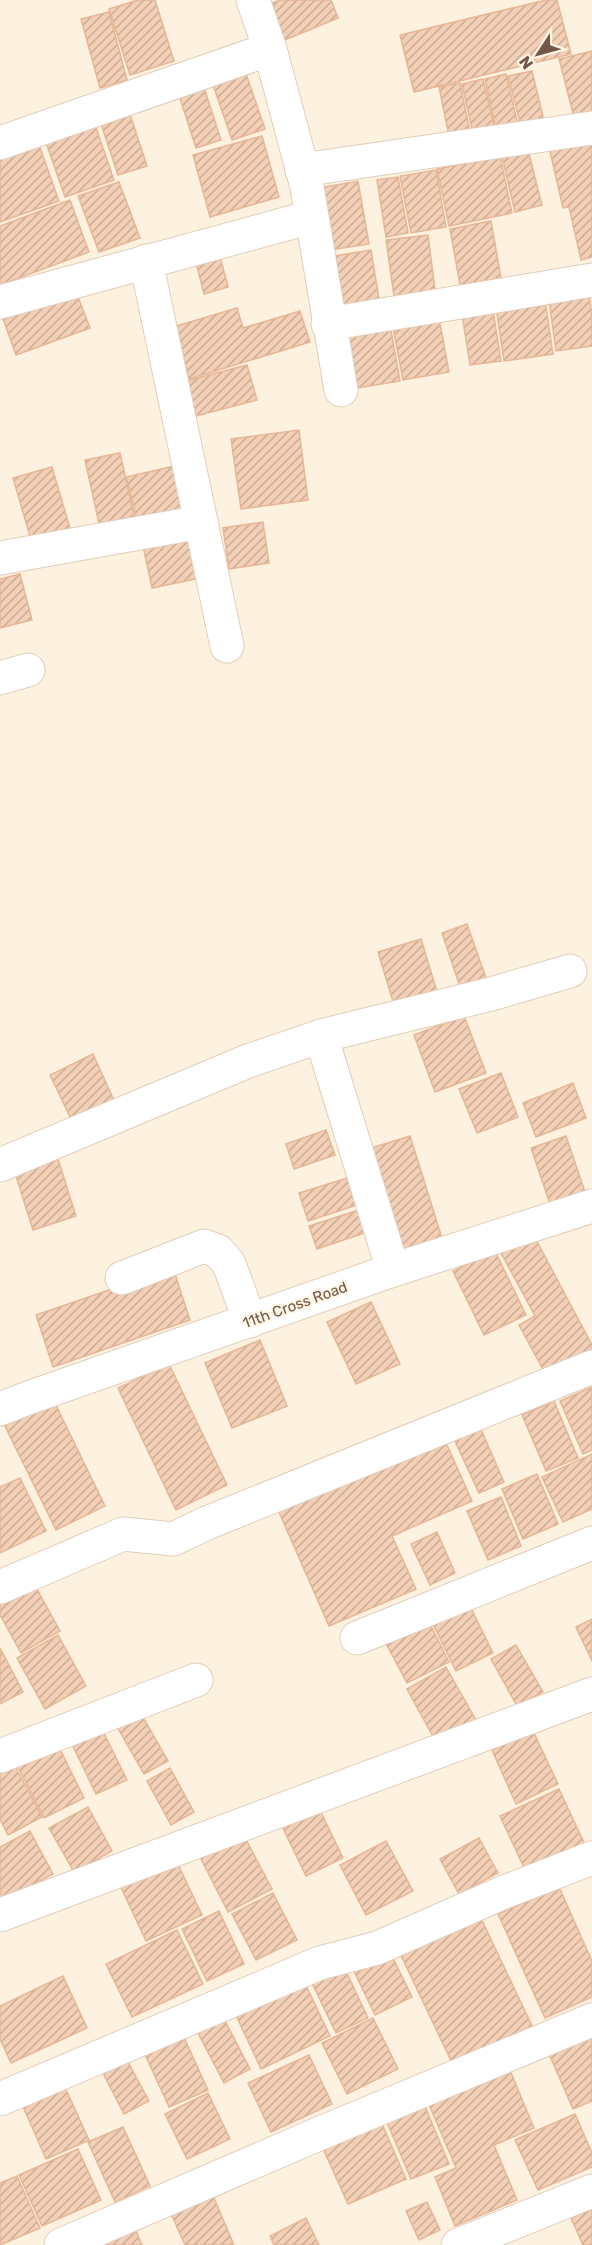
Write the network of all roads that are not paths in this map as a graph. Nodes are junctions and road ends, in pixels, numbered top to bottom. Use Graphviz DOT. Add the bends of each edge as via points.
graph roads {
  1 [pos="253,0"];
  2 [pos="270,49"];
  3 [pos="592,128"];
  4 [pos="0,143"];
  5 [pos="302,170"];
  6 [pos="311,217"];
  7 [pos="146,261"];
  8 [pos="592,280"];
  9 [pos="0,302"];
  10 [pos="328,324"];
  11 [pos="340,390"];
  12 [pos="201,522"];
  13 [pos="0,558"];
  14 [pos="227,646"];
  15 [pos="570,971"];
  16 [pos="321,1036"];
  17 [pos="0,1165"];
  18 [pos="592,1206"];
  19 [pos="393,1270"];
  20 [pos="122,1278"];
  21 [pos="250,1321"];
  22 [pos="592,1367"];
  23 [pos="14,1404"];
  24 [pos="592,1543"];
  25 [pos="0,1587"];
  26 [pos="357,1638"];
  27 [pos="196,1680"];
  28 [pos="592,1694"];
  29 [pos="0,1756"];
  30 [pos="592,1858"];
  31 [pos="0,1915"];
  32 [pos="592,2020"];
  33 [pos="0,2099"];
  34 [pos="592,2192"];
  35 [pos="61,2245"];
  36 [pos="458,2245"];
  1 -- 2 [label="street"];
  2 -- 4 [label="street"];
  2 -- 5 [label="street"];
  3 -- 5 [label="street"];
  5 -- 6 [label="street"];
  6 -- 7 [label="street"];
  6 -- 10 [label="street"];
  7 -- 9 [label="street"];
  7 -- 12 [label="street"];
  8 -- 10 [label="street"];
  10 -- 11 [label="street"];
  12 -- 13 [label="street"];
  12 -- 14 [label="street"];
  15 -- 16 [label="street"];
  16 -- 17 [label="street" via="248,1061"];
  16 -- 19 [label="street"];
  18 -- 19 [label="street, 11th Cross Road"];
  19 -- 21 [label="street, 11th Cross Road"];
  20 -- 21 [label="street" via="204,1246 218,1251 229,1264"];
  21 -- 23 [label="street, 11th Cross Road"];
  22 -- 25 [label="street" via="174,1539 123,1534"];
  24 -- 26 [label="street"];
  27 -- 29 [label="street"];
  28 -- 31 [label="street"];
  30 -- 33 [label="street" via="377,1948 320,1963"];
  32 -- 35 [label="street"];
  34 -- 36 [label="street"];
}
